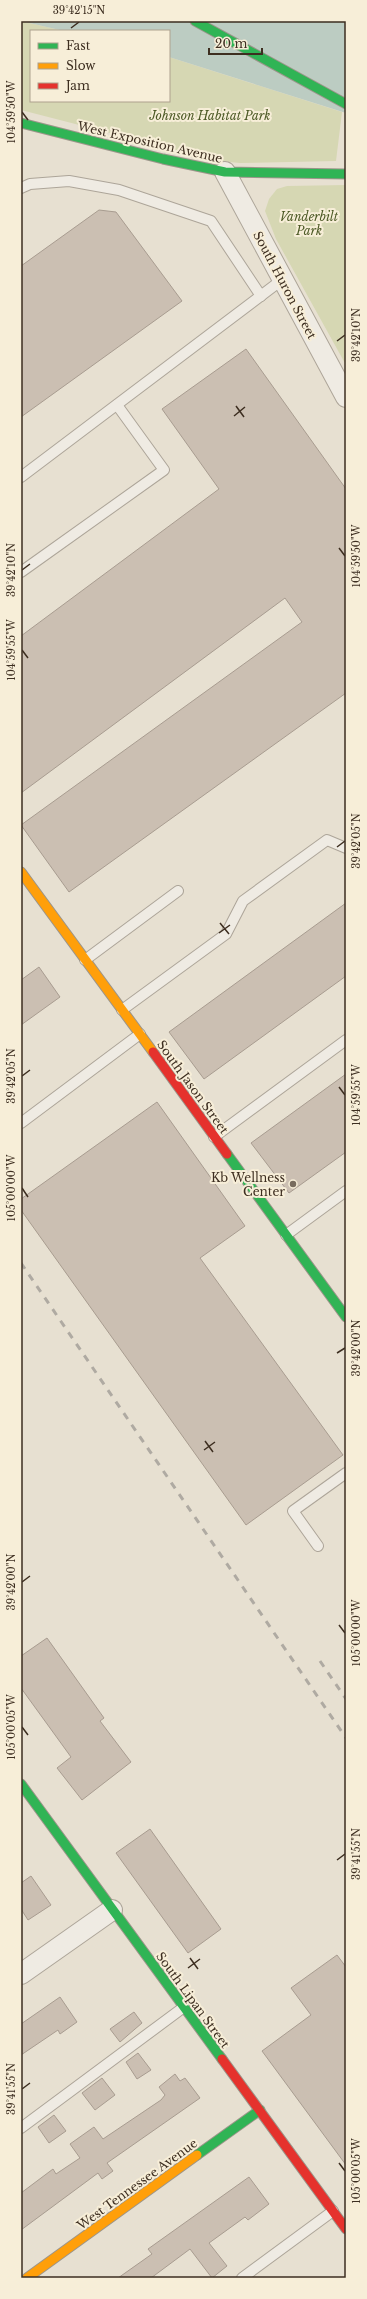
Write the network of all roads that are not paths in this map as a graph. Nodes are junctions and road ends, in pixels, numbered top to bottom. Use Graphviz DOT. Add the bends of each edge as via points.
graph roads {
  1 [pos="195,21"];
  2 [pos="346,104"];
  3 [pos="21,124"];
  4 [pos="225,172"];
  5 [pos="346,174"];
  6 [pos="21,188"];
  7 [pos="283,279"];
  8 [pos="261,296"];
  9 [pos="346,397"];
  10 [pos="116,405"];
  11 [pos="21,477"];
  12 [pos="21,572"];
  13 [pos="346,848"];
  14 [pos="21,872"];
  15 [pos="178,891"];
  16 [pos="85,960"];
  17 [pos="122,1010"];
  18 [pos="140,1034"];
  19 [pos="346,1040"];
  20 [pos="21,1123"];
  21 [pos="214,1137"];
  22 [pos="346,1191"];
  23 [pos="286,1235"];
  24 [pos="346,1317"];
  25 [pos="346,1473"];
  26 [pos="318,1546"];
  27 [pos="21,1784"];
  28 [pos="25,1797"];
  29 [pos="112,1910"];
  30 [pos="21,1974"];
  31 [pos="184,2007"];
  32 [pos="260,2110"];
  33 [pos="21,2128"];
  34 [pos="333,2211"];
  35 [pos="346,2229"];
  36 [pos="27,2278"];
  37 [pos="242,2278"];
  1 -- 2 [label="main road"];
  3 -- 4 [label="main road, West Exposition Avenue"];
  4 -- 5 [label="main road, West Exposition Avenue"];
  4 -- 7 [label="street, South Huron Street"];
  6 -- 8 [label="lane" via="30,184 69,182 119,190 211,221"];
  7 -- 8 [label="lane"];
  7 -- 9 [label="street, South Huron Street"];
  8 -- 10 [label="lane"];
  10 -- 11 [label="lane"];
  10 -- 12 [label="lane" via="164,470"];
  13 -- 17 [label="lane" via="327,840 243,901 226,934"];
  14 -- 16 [label="main road, South Jason Street"];
  15 -- 16 [label="lane"];
  16 -- 17 [label="main road, South Jason Street"];
  17 -- 18 [label="main road, South Jason Street"];
  18 -- 20 [label="lane"];
  18 -- 21 [label="main road, South Jason Street"];
  19 -- 21 [label="lane"];
  21 -- 23 [label="main road, South Jason Street"];
  22 -- 23 [label="lane"];
  23 -- 24 [label="main road, South Jason Street"];
  25 -- 26 [label="lane" via="293,1511"];
  27 -- 28 [label="main road, South Lipan Street"];
  28 -- 29 [label="main road, South Lipan Street"];
  29 -- 30 [label="street"];
  29 -- 31 [label="main road, South Lipan Street"];
  31 -- 32 [label="main road, South Lipan Street"];
  31 -- 33 [label="lane"];
  32 -- 34 [label="main road, South Lipan Street"];
  32 -- 36 [label="main road, West Tennessee Avenue"];
  34 -- 35 [label="main road, South Lipan Street"];
  34 -- 37 [label="lane"];
}
